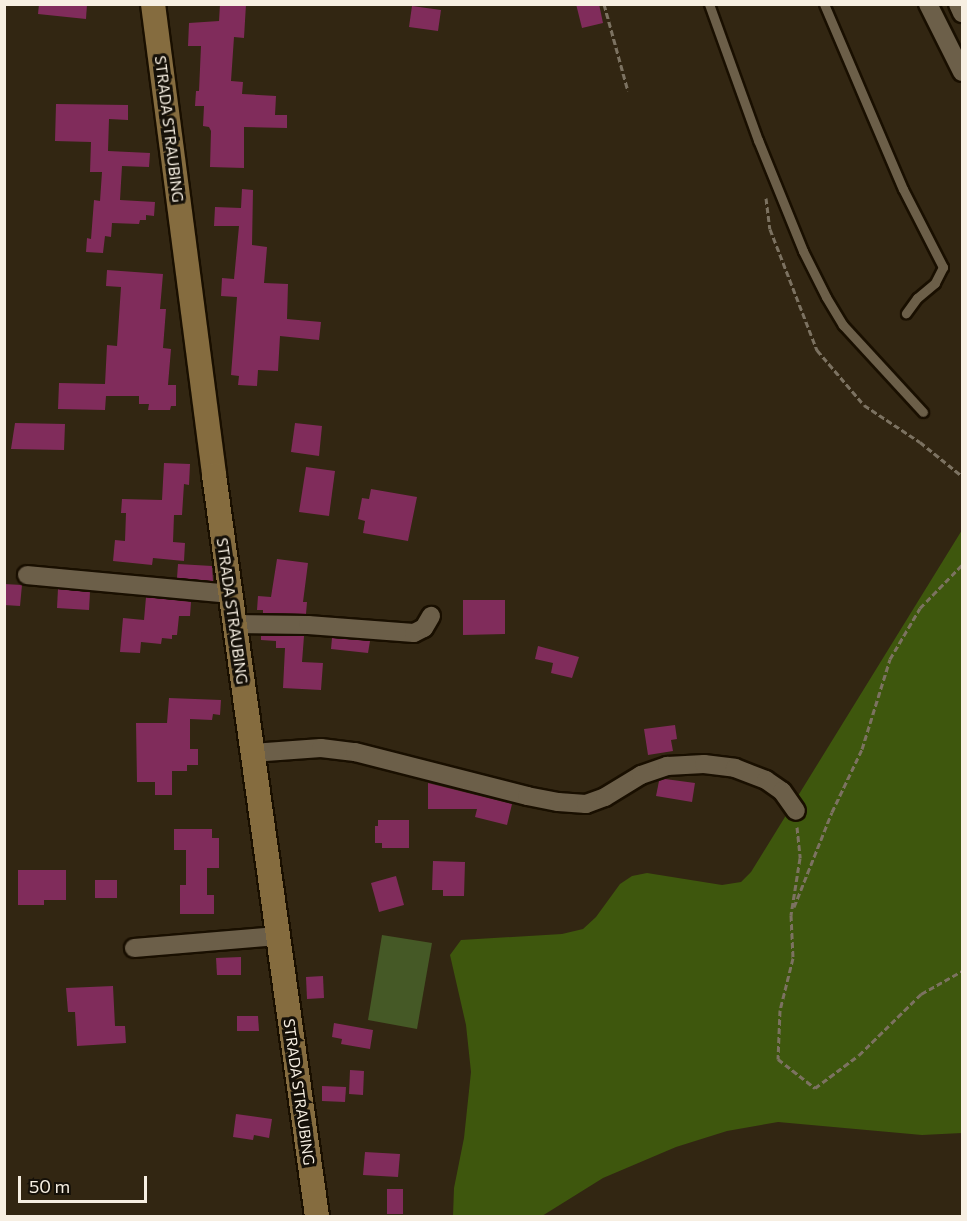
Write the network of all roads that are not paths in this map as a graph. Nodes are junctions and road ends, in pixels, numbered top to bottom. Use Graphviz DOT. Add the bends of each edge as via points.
graph roads {
  1 [pos="153,4"];
  2 [pos="709,4"];
  3 [pos="824,4"];
  4 [pos="928,4"];
  5 [pos="958,4"];
  6 [pos="963,13"];
  7 [pos="963,72"];
  8 [pos="906,313"];
  9 [pos="923,412"];
  10 [pos="27,575"];
  11 [pos="230,594"];
  12 [pos="431,616"];
  13 [pos="234,624"];
  14 [pos="252,753"];
  15 [pos="796,811"];
  16 [pos="277,936"];
  17 [pos="134,948"];
  18 [pos="317,1216"];
  1 -- 11 [label="main road, STRADA STRAUBING"];
  2 -- 9 [label="lane" via="802,251 826,297 843,325"];
  3 -- 8 [label="lane" via="903,189 943,267 935,283"];
  4 -- 7 [label="street"];
  5 -- 6 [label="street"];
  10 -- 11 [label="street"];
  11 -- 13 [label="main road, STRADA STRAUBING"];
  12 -- 13 [label="street" via="424,628 414,633"];
  13 -- 14 [label="main road, STRADA STRAUBING"];
  14 -- 15 [label="street" via="321,748 354,752 537,798 586,804 667,766 704,764 735,768 766,780 782,791"];
  14 -- 16 [label="main road, STRADA STRAUBING"];
  16 -- 17 [label="street"];
  16 -- 18 [label="main road, STRADA STRAUBING"];
}
